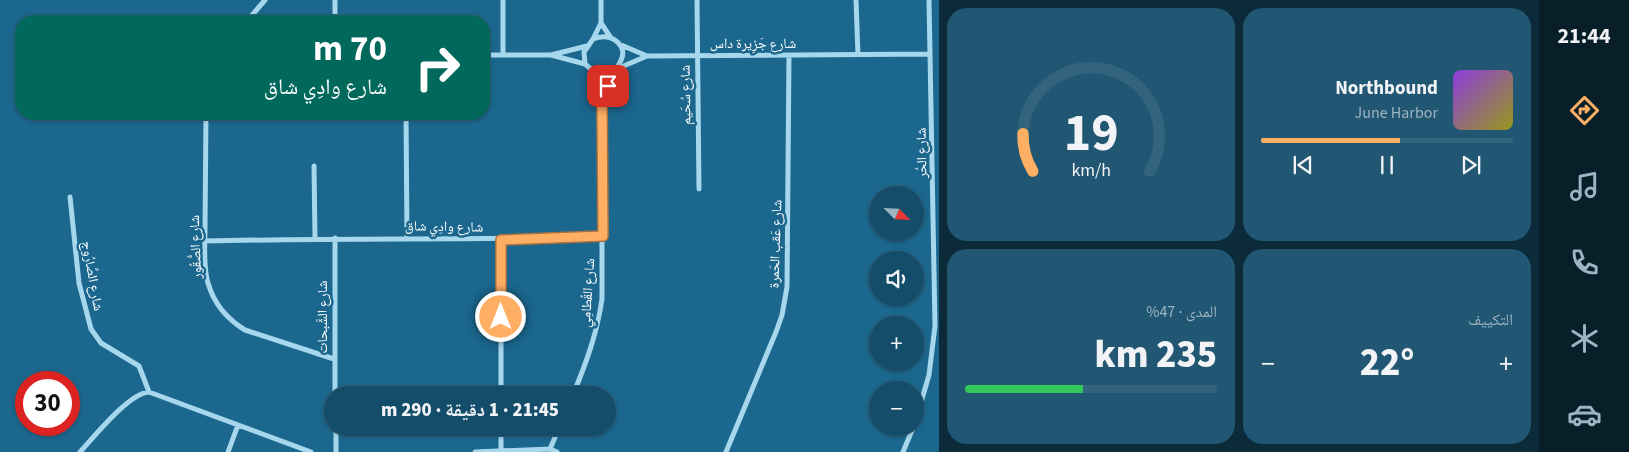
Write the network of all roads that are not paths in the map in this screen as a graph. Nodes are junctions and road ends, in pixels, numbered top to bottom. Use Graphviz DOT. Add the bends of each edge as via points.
graph roads {
  1 [pos="265,0"];
  2 [pos="335,0"];
  3 [pos="504,0"];
  4 [pos="601,0"];
  5 [pos="697,0"];
  6 [pos="856,0"];
  7 [pos="929,0"];
  8 [pos="254,15"];
  9 [pos="335,15"];
  10 [pos="601,23"];
  11 [pos="611,38"];
  12 [pos="593,39"];
  13 [pos="619,44"];
  14 [pos="586,46"];
  15 [pos="930,54"];
  16 [pos="490,55"];
  17 [pos="503,55"];
  18 [pos="551,55"];
  19 [pos="788,55"];
  20 [pos="858,55"];
  21 [pos="647,56"];
  22 [pos="697,56"];
  23 [pos="585,64"];
  24 [pos="618,68"];
  25 [pos="593,73"];
  26 [pos="613,73"];
  27 [pos="602,99"];
  28 [pos="206,120"];
  29 [pos="406,120"];
  30 [pos="314,166"];
  31 [pos="936,172"];
  32 [pos="699,189"];
  33 [pos="70,197"];
  34 [pos="603,236"];
  35 [pos="315,238"];
  36 [pos="335,238"];
  37 [pos="407,238"];
  38 [pos="501,240"];
  39 [pos="205,241"];
  40 [pos="334,359"];
  41 [pos="335,386"];
  42 [pos="501,386"];
  43 [pos="576,386"];
  44 [pos="149,392"];
  45 [pos="924,392"];
  46 [pos="238,426"];
  47 [pos="336,436"];
  48 [pos="501,436"];
  49 [pos="556,436"];
  50 [pos="910,436"];
  51 [pos="550,449"];
  52 [pos="501,450"];
  53 [pos="80,452"];
  54 [pos="228,452"];
  55 [pos="311,452"];
  56 [pos="336,452"];
  57 [pos="475,452"];
  58 [pos="557,452"];
  59 [pos="726,452"];
  60 [pos="903,452"];
  1 -- 8 [label="street"];
  2 -- 9 [label="street"];
  3 -- 17 [label="street"];
  4 -- 10 [label="street"];
  5 -- 22 [label="street, شارع سُحَيم"];
  6 -- 20 [label="street"];
  7 -- 15 [label="street, شارع الحُر"];
  10 -- 11 [label="street"];
  10 -- 12 [label="street"];
  11 -- 12 [label="street" via="599,36"];
  11 -- 13 [label="street"];
  12 -- 14 [label="street"];
  13 -- 21 [label="street, شارع جَزِيرة داس"];
  13 -- 24 [label="street" via="623,56"];
  14 -- 18 [label="street"];
  14 -- 23 [label="street"];
  15 -- 20 [label="street, شارع جَزِيرة داس"];
  15 -- 31 [label="street, شارع الحُر"];
  16 -- 17 [label="street"];
  17 -- 18 [label="street"];
  18 -- 23 [label="street"];
  19 -- 20 [label="street, شارع جَزِيرة داس"];
  19 -- 22 [label="street, شارع جَزِيرة داس"];
  19 -- 59 [label="street, شارع عَقب الحَمرة" via="787,288 776,332"];
  21 -- 22 [label="street, شارع جَزِيرة داس"];
  21 -- 24 [label="street, شارع جَزِيرة داس"];
  22 -- 32 [label="street, شارع سُحَيم"];
  23 -- 25 [label="street"];
  24 -- 26 [label="street"];
  25 -- 26 [label="street" via="604,76"];
  25 -- 27 [label="street, شارع القُطامِي"];
  26 -- 27 [label="street, شارع القُطامِي"];
  27 -- 34 [label="street, شارع القُطامِي"];
  28 -- 39 [label="street, شارع الصُّقُور"];
  29 -- 37 [label="street"];
  30 -- 35 [label="street"];
  31 -- 45 [label="street, شارع الحُر" via="935,326"];
  33 -- 44 [label="street, شارع الصَّارُوج" via="79,283 91,329 101,343 139,366"];
  34 -- 38 [label="street, شارع وادِي شاق"];
  34 -- 43 [label="street, شارع القُطامِي" via="598,329"];
  35 -- 36 [label="street, شارع وادِي شاق"];
  35 -- 39 [label="street, شارع وادِي شاق"];
  36 -- 37 [label="street, شارع وادِي شاق"];
  36 -- 40 [label="street, شارع الشَّبحات"];
  37 -- 38 [label="street, شارع وادِي شاق"];
  38 -- 42 [label="street"];
  39 -- 40 [label="street, شارع الصُّقُور" via="207,281 219,308 234,323 256,335"];
  40 -- 41 [label="street, شارع الشَّبحات"];
  44 -- 46 [label="street"];
  44 -- 53 [label="street" via="128,403"];
  46 -- 54 [label="street"];
  46 -- 55 [label="street"];
  47 -- 56 [label="street"];
  48 -- 52 [label="street"];
  49 -- 51 [label="street"];
  50 -- 60 [label="street"];
  51 -- 52 [label="street"];
  51 -- 58 [label="street"];
  52 -- 57 [label="street"];
}
